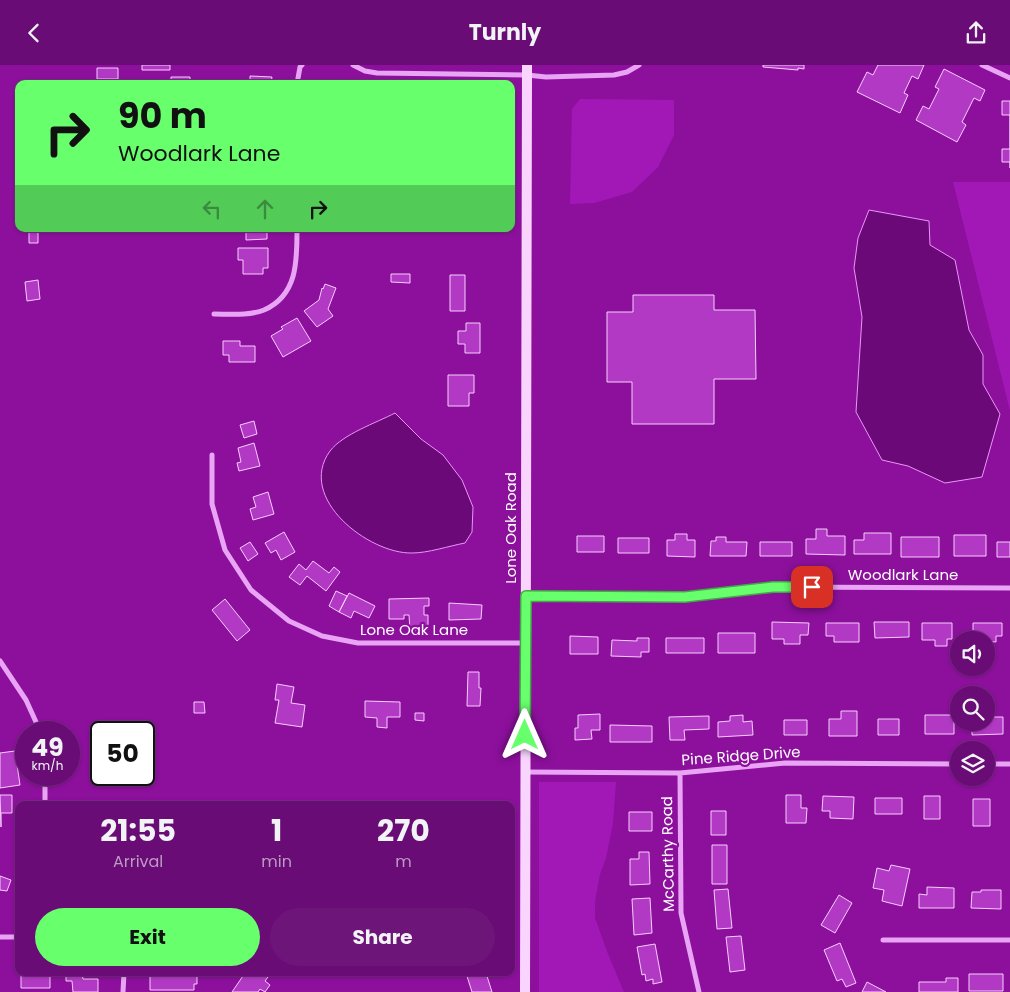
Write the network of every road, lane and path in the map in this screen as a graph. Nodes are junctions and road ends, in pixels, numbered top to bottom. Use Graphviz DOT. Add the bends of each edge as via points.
graph roads {
  1 [pos="302,65"];
  2 [pos="353,65"];
  3 [pos="639,65"];
  4 [pos="982,65"];
  5 [pos="528,70"];
  6 [pos="1010,78"];
  7 [pos="298,80"];
  8 [pos="297,232"];
  9 [pos="214,314"];
  10 [pos="212,455"];
  11 [pos="1010,588"];
  12 [pos="526,596"];
  13 [pos="526,643"];
  14 [pos="0,661"];
  15 [pos="36,721"];
  16 [pos="950,764"];
  17 [pos="995,764"];
  18 [pos="1010,764"];
  19 [pos="525,772"];
  20 [pos="680,773"];
  21 [pos="45,786"];
  22 [pos="45,801"];
  23 [pos="0,937"];
  24 [pos="15,937"];
  25 [pos="883,940"];
  26 [pos="1010,940"];
  27 [pos="124,976"];
  28 [pos="123,992"];
  29 [pos="525,992"];
  30 [pos="699,992"];
  1 -- 7 [label="street"];
  2 -- 5 [label="street" via="377,73"];
  3 -- 5 [label="street" via="614,75 546,77"];
  4 -- 6 [label="street"];
  5 -- 12 [label="main road, Lone Oak Road"];
  8 -- 9 [label="street" via="295,273 277,301 264,310 246,314"];
  10 -- 13 [label="street, Lone Oak Lane" via="212,504 225,550 251,590 289,621 322,636 358,643"];
  11 -- 12 [label="street, Woodlark Lane" via="773,587 685,597"];
  12 -- 13 [label="main road, Lone Oak Road"];
  13 -- 19 [label="main road, Lone Oak Road"];
  14 -- 15 [label="street"];
  16 -- 20 [label="street, Pine Ridge Drive" via="785,763"];
  17 -- 18 [label="street"];
  19 -- 20 [label="street, Pine Ridge Drive"];
  19 -- 29 [label="main road, Lone Oak Road"];
  20 -- 30 [label="street, McCarthy Road" via="680,913"];
  21 -- 22 [label="street"];
  23 -- 24 [label="street"];
  25 -- 26 [label="street"];
  27 -- 28 [label="street"];
}
